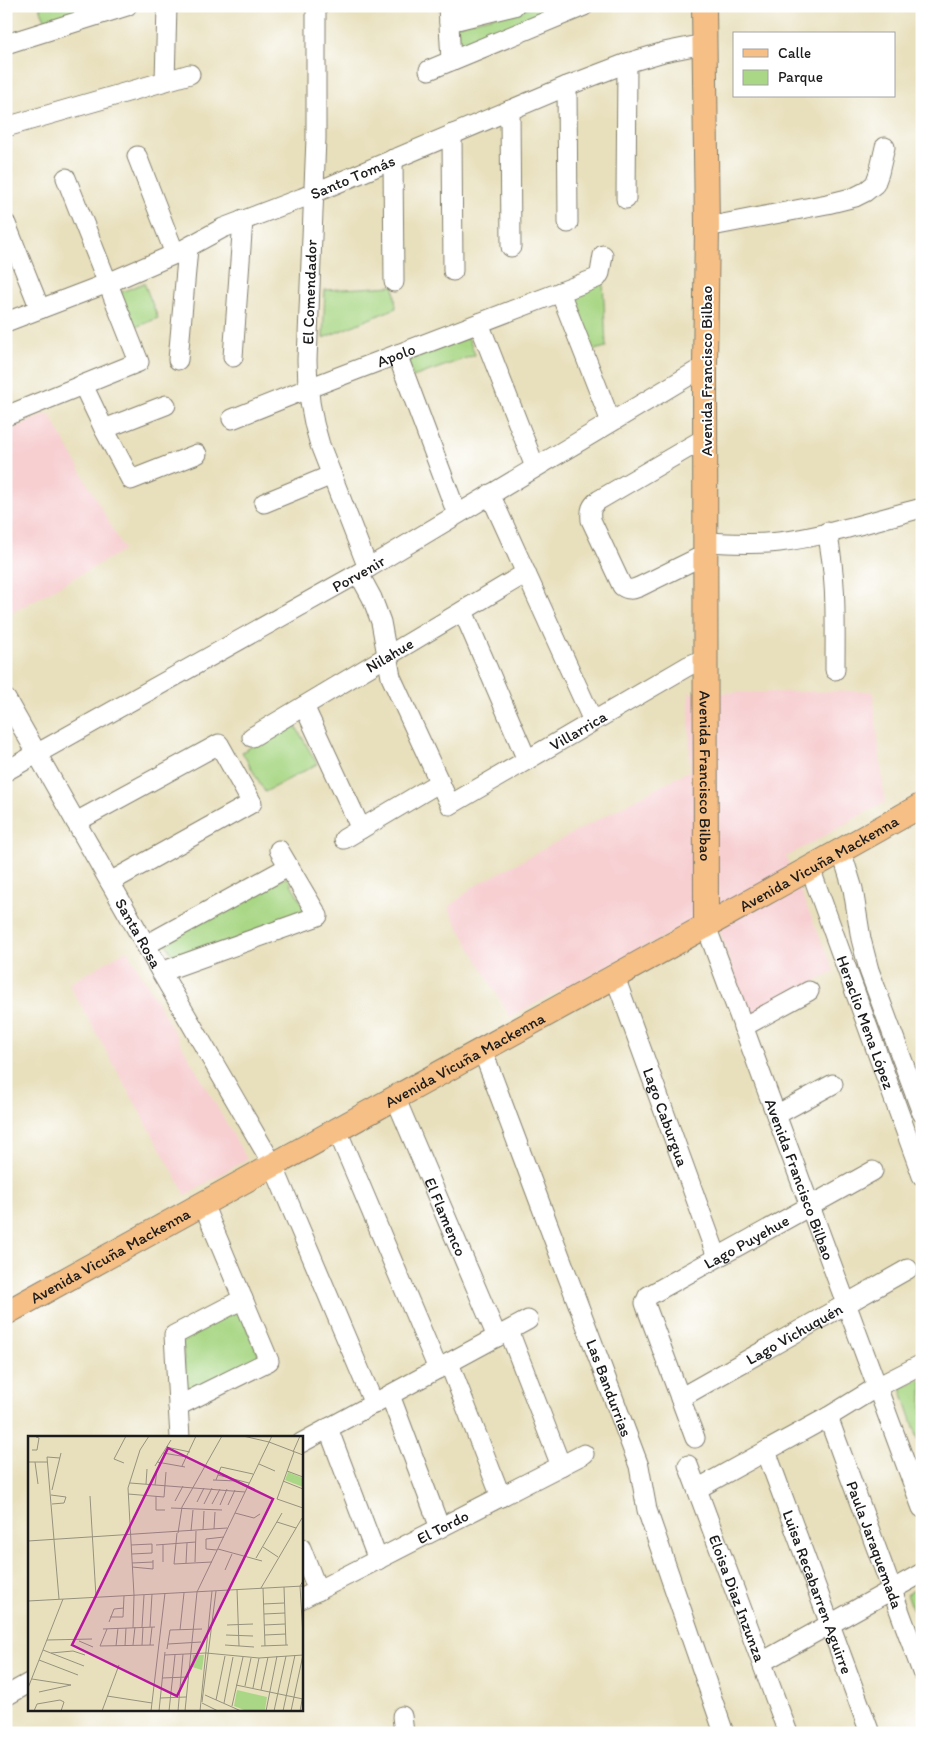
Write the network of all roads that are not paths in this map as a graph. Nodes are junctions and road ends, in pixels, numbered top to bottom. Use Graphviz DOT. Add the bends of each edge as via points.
graph roads {
  1 [pos="128,6"];
  2 [pos="167,6"];
  3 [pos="316,6"];
  4 [pos="514,6"];
  5 [pos="584,6"];
  6 [pos="704,6"];
  7 [pos="448,14"];
  8 [pos="6,44"];
  9 [pos="704,44"];
  10 [pos="451,61"];
  11 [pos="627,63"];
  12 [pos="429,70"];
  13 [pos="190,74"];
  14 [pos="165,82"];
  15 [pos="567,86"];
  16 [pos="510,110"];
  17 [pos="6,127"];
  18 [pos="452,134"];
  19 [pos="885,147"];
  20 [pos="137,156"];
  21 [pos="393,159"];
  22 [pos="66,178"];
  23 [pos="313,193"];
  24 [pos="626,200"];
  25 [pos="243,220"];
  26 [pos="568,223"];
  27 [pos="6,224"];
  28 [pos="707,227"];
  29 [pos="510,247"];
  30 [pos="182,251"];
  31 [pos="603,255"];
  32 [pos="453,271"];
  33 [pos="394,282"];
  34 [pos="108,283"];
  35 [pos="560,292"];
  36 [pos="40,309"];
  37 [pos="6,322"];
  38 [pos="479,323"];
  39 [pos="397,354"];
  40 [pos="233,357"];
  41 [pos="178,360"];
  42 [pos="705,366"];
  43 [pos="83,385"];
  44 [pos="307,389"];
  45 [pos="166,405"];
  46 [pos="6,416"];
  47 [pos="232,419"];
  48 [pos="611,422"];
  49 [pos="104,429"];
  50 [pos="705,438"];
  51 [pos="197,454"];
  52 [pos="534,467"];
  53 [pos="332,475"];
  54 [pos="490,494"];
  55 [pos="264,503"];
  56 [pos="922,508"];
  57 [pos="458,514"];
  58 [pos="827,532"];
  59 [pos="706,548"];
  60 [pos="363,571"];
  61 [pos="526,573"];
  62 [pos="463,611"];
  63 [pos="387,656"];
  64 [pos="706,658"];
  65 [pos="835,670"];
  66 [pos="6,699"];
  67 [pos="304,706"];
  68 [pos="593,721"];
  69 [pos="252,737"];
  70 [pos="37,754"];
  71 [pos="527,760"];
  72 [pos="6,771"];
  73 [pos="440,782"];
  74 [pos="450,805"];
  75 [pos="922,805"];
  76 [pos="76,822"];
  77 [pos="361,829"];
  78 [pos="344,839"];
  79 [pos="841,850"];
  80 [pos="810,868"];
  81 [pos="110,882"];
  82 [pos="856,908"];
  83 [pos="829,921"];
  84 [pos="706,926"];
  85 [pos="146,945"];
  86 [pos="161,972"];
  87 [pos="615,976"];
  88 [pos="809,991"];
  89 [pos="743,1026"];
  90 [pos="482,1049"];
  91 [pos="833,1084"];
  92 [pos="395,1097"];
  93 [pos="922,1113"];
  94 [pos="776,1115"];
  95 [pos="337,1130"];
  96 [pos="916,1147"];
  97 [pos="273,1165"];
  98 [pos="873,1171"];
  99 [pos="922,1176"];
  100 [pos="203,1204"];
  101 [pos="810,1206"];
  102 [pos="717,1257"];
  103 [pos="908,1269"];
  104 [pos="243,1299"];
  105 [pos="846,1304"];
  106 [pos="7,1312"];
  107 [pos="528,1320"];
  108 [pos="503,1334"];
  109 [pos="922,1364"];
  110 [pos="444,1366"];
  111 [pos="877,1387"];
  112 [pos="680,1398"];
  113 [pos="382,1399"];
  114 [pos="178,1406"];
  115 [pos="828,1417"];
  116 [pos="328,1428"];
  117 [pos="180,1436"];
  118 [pos="695,1438"];
  119 [pos="302,1442"];
  120 [pos="766,1451"];
  121 [pos="584,1454"];
  122 [pos="688,1465"];
  123 [pos="561,1466"];
  124 [pos="697,1489"];
  125 [pos="501,1497"];
  126 [pos="922,1508"];
  127 [pos="440,1528"];
  128 [pos="302,1554"];
  129 [pos="378,1560"];
  130 [pos="922,1573"];
  131 [pos="891,1590"];
  132 [pos="309,1595"];
  133 [pos="830,1624"];
  134 [pos="762,1662"];
  135 [pos="922,1672"];
  136 [pos="724,1733"];
  137 [pos="788,1733"];
  138 [pos="870,1733"];
  1 -- 8 [label="street"];
  2 -- 14 [label="street"];
  3 -- 23 [label="street, El Comendador"];
  4 -- 7 [label="street"];
  5 -- 10 [label="street"];
  6 -- 9 [label="main road, Avenida Francisco Bilbao"];
  7 -- 10 [label="street"];
  9 -- 11 [label="street, Santo Tomás"];
  9 -- 28 [label="main road, Avenida Francisco Bilbao"];
  10 -- 12 [label="street"];
  11 -- 15 [label="street, Santo Tomás"];
  11 -- 24 [label="street"];
  13 -- 14 [label="street"];
  14 -- 17 [label="street"];
  15 -- 16 [label="street, Santo Tomás"];
  15 -- 26 [label="street"];
  16 -- 18 [label="street, Santo Tomás"];
  16 -- 29 [label="street"];
  18 -- 21 [label="street, Santo Tomás"];
  18 -- 32 [label="street"];
  19 -- 28 [label="street" via="874,184 855,197"];
  20 -- 30 [label="street"];
  21 -- 23 [label="street, Santo Tomás"];
  21 -- 33 [label="street"];
  22 -- 34 [label="street"];
  23 -- 25 [label="street, Santo Tomás"];
  23 -- 44 [label="street, El Comendador"];
  25 -- 30 [label="street, Santo Tomás"];
  25 -- 40 [label="street"];
  27 -- 36 [label="street"];
  28 -- 42 [label="main road, Avenida Francisco Bilbao"];
  30 -- 34 [label="street, Santo Tomás"];
  30 -- 41 [label="street"];
  31 -- 35 [label="street, Apolo" via="597,278"];
  34 -- 36 [label="street, Santo Tomás"];
  34 -- 43 [label="street" via="139,362"];
  35 -- 38 [label="street, Apolo"];
  35 -- 48 [label="street"];
  36 -- 37 [label="street, Santo Tomás"];
  38 -- 39 [label="street, Apolo"];
  38 -- 52 [label="street"];
  39 -- 44 [label="street, Apolo"];
  39 -- 57 [label="street"];
  42 -- 48 [label="street, Porvenir"];
  42 -- 50 [label="main road, Avenida Francisco Bilbao"];
  43 -- 46 [label="street"];
  43 -- 49 [label="street"];
  44 -- 47 [label="street, Apolo"];
  44 -- 53 [label="street, El Comendador" via="314,427"];
  45 -- 49 [label="street"];
  48 -- 52 [label="street, Porvenir"];
  49 -- 51 [label="street" via="131,480"];
  50 -- 59 [label="main road, Avenida Francisco Bilbao"];
  50 -- 59 [label="street" via="599,500 590,512 626,589 639,587"];
  52 -- 54 [label="street, Porvenir"];
  53 -- 55 [label="street"];
  53 -- 60 [label="street, El Comendador"];
  54 -- 57 [label="street, Porvenir"];
  54 -- 61 [label="street"];
  56 -- 58 [label="street"];
  57 -- 60 [label="street, Porvenir"];
  58 -- 59 [label="street" via="768,543"];
  58 -- 65 [label="street" via="836,589"];
  59 -- 64 [label="main road, Avenida Francisco Bilbao"];
  60 -- 63 [label="street, El Comendador" via="383,632"];
  60 -- 70 [label="street, Porvenir"];
  61 -- 62 [label="street, Nilahue"];
  61 -- 68 [label="street"];
  62 -- 63 [label="street, Nilahue"];
  62 -- 71 [label="street"];
  63 -- 67 [label="street, Nilahue"];
  63 -- 73 [label="street, El Comendador" via="394,685"];
  64 -- 68 [label="street, Villarrica"];
  64 -- 84 [label="main road, Avenida Francisco Bilbao"];
  66 -- 70 [label="street, Santa Rosa"];
  67 -- 69 [label="street, Nilahue"];
  67 -- 77 [label="street"];
  68 -- 71 [label="street, Villarrica"];
  70 -- 72 [label="street, Porvenir"];
  70 -- 76 [label="street, Santa Rosa"];
  71 -- 74 [label="street, Villarrica"];
  73 -- 74 [label="street, El Comendador"];
  73 -- 77 [label="street"];
  75 -- 79 [label="main road, Avenida Vicuña Mackenna"];
  76 -- 81 [label="street, Santa Rosa"];
  76 -- 81 [label="street" via="219,744 252,803"];
  77 -- 78 [label="street"];
  79 -- 80 [label="main road, Avenida Vicuña Mackenna"];
  79 -- 82 [label="street, Heraclio Mena López"];
  80 -- 83 [label="street, Heraclio Mena López"];
  80 -- 84 [label="main road, Avenida Vicuña Mackenna"];
  81 -- 85 [label="street, Santa Rosa"];
  82 -- 83 [label="street" via="847,903 840,904 830,913"];
  82 -- 93 [label="street, Heraclio Mena López" via="869,970"];
  83 -- 96 [label="street, Heraclio Mena López"];
  84 -- 87 [label="main road, Avenida Vicuña Mackenna"];
  84 -- 89 [label="street, Avenida Francisco Bilbao"];
  85 -- 86 [label="street, Santa Rosa"];
  85 -- 86 [label="street" via="284,858 318,916"];
  86 -- 97 [label="street, Santa Rosa"];
  87 -- 90 [label="main road, Avenida Vicuña Mackenna"];
  87 -- 102 [label="street, Lago Caburgua"];
  88 -- 89 [label="street"];
  89 -- 94 [label="street, Avenida Francisco Bilbao"];
  90 -- 92 [label="main road, Avenida Vicuña Mackenna"];
  90 -- 136 [label="street, Las Bandurrias" via="639,1466 647,1510"];
  91 -- 94 [label="street"];
  92 -- 95 [label="main road, Avenida Vicuña Mackenna"];
  92 -- 108 [label="street, El Flamenco"];
  94 -- 101 [label="street, Avenida Francisco Bilbao"];
  95 -- 97 [label="main road, Avenida Vicuña Mackenna"];
  95 -- 110 [label="street"];
  96 -- 99 [label="street, Heraclio Mena López"];
  97 -- 100 [label="main road, Avenida Vicuña Mackenna"];
  97 -- 113 [label="street, Santa Rosa"];
  98 -- 101 [label="street, Lago Puyehue"];
  100 -- 104 [label="street"];
  100 -- 106 [label="main road, Avenida Vicuña Mackenna"];
  101 -- 102 [label="street, Lago Puyehue"];
  101 -- 105 [label="street, Avenida Francisco Bilbao"];
  102 -- 112 [label="street, Lago Puyehue" via="651,1293 646,1299"];
  103 -- 105 [label="street, Lago Vichuquén"];
  104 -- 114 [label="street" via="174,1335"];
  104 -- 114 [label="street" via="269,1361"];
  105 -- 111 [label="street, Avenida Francisco Bilbao"];
  105 -- 112 [label="street, Lago Vichuquén"];
  107 -- 108 [label="street"];
  108 -- 110 [label="street"];
  108 -- 123 [label="street, El Flamenco"];
  109 -- 111 [label="street"];
  110 -- 113 [label="street"];
  110 -- 125 [label="street"];
  111 -- 115 [label="street"];
  111 -- 126 [label="street, Avenida Francisco Bilbao"];
  112 -- 118 [label="street"];
  113 -- 116 [label="street"];
  113 -- 127 [label="street, Santa Rosa"];
  114 -- 117 [label="street"];
  115 -- 120 [label="street"];
  115 -- 131 [label="street, Paula Jaraquemada"];
  116 -- 119 [label="street"];
  116 -- 129 [label="street"];
  120 -- 124 [label="street"];
  120 -- 133 [label="street, Luisa Recabarren Aguirre"];
  121 -- 123 [label="street, El Tordo"];
  122 -- 124 [label="street, Eloisa Diaz Inzunza"];
  123 -- 125 [label="street, El Tordo"];
  124 -- 134 [label="street, Eloisa Diaz Inzunza"];
  125 -- 127 [label="street, El Tordo"];
  127 -- 129 [label="street, El Tordo"];
  128 -- 132 [label="street"];
  129 -- 132 [label="street, El Tordo"];
  130 -- 131 [label="street"];
  131 -- 133 [label="street"];
  131 -- 135 [label="street, Paula Jaraquemada"];
  133 -- 134 [label="street"];
  133 -- 138 [label="street, Luisa Recabarren Aguirre"];
  134 -- 137 [label="street, Eloisa Diaz Inzunza"];
}
